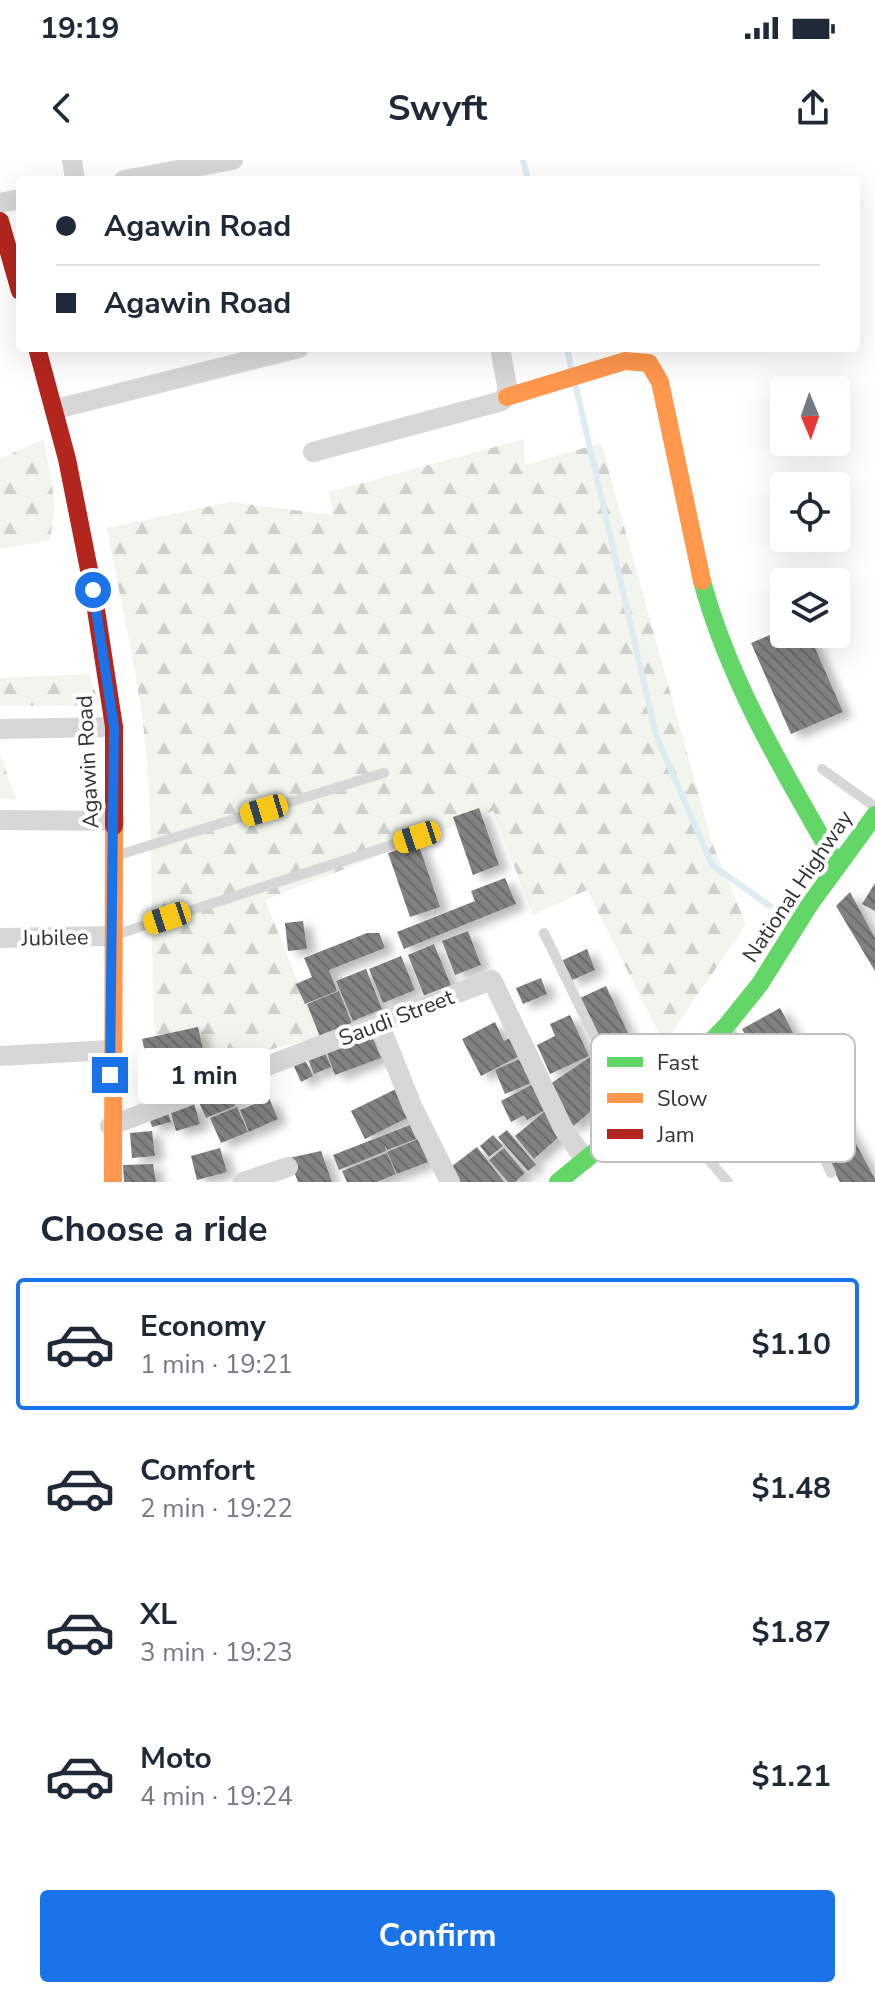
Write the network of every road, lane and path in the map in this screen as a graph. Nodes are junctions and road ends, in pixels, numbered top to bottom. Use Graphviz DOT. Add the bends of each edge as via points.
graph roads {
  1 [pos="233,160"];
  2 [pos="146,176"];
  3 [pos="0,221"];
  4 [pos="16,277"];
  5 [pos="38,352"];
  6 [pos="283,352"];
  7 [pos="501,352"];
  8 [pos="507,397"];
  9 [pos="56,409"];
  10 [pos="313,452"];
  11 [pos="114,727"];
  12 [pos="0,729"];
  13 [pos="822,769"];
  14 [pos="384,773"];
  15 [pos="875,807"];
  16 [pos="875,815"];
  17 [pos="0,820"];
  18 [pos="115,821"];
  19 [pos="417,837"];
  20 [pos="113,857"];
  21 [pos="838,866"];
  22 [pos="544,933"];
  23 [pos="111,936"];
  24 [pos="0,938"];
  25 [pos="379,1023"];
  26 [pos="727,1025"];
  27 [pos="593,1034"];
  28 [pos="718,1034"];
  29 [pos="733,1034"];
  30 [pos="110,1050"];
  31 [pos="0,1056"];
  32 [pos="110,1126"];
  33 [pos="591,1155"];
  34 [pos="585,1160"];
  35 [pos="710,1162"];
  36 [pos="826,1162"];
  37 [pos="288,1167"];
  38 [pos="831,1173"];
  39 [pos="113,1182"];
  40 [pos="243,1182"];
  41 [pos="450,1182"];
  42 [pos="558,1182"];
  43 [pos="728,1182"];
  1 -- 2 [label="street"];
  3 -- 4 [label="street"];
  5 -- 9 [label="street, Agawin Road"];
  6 -- 9 [label="street"];
  7 -- 8 [label="street"];
  8 -- 10 [label="street"];
  8 -- 21 [label="street" via="625,361 649,363 660,382 687,518 724,649"];
  9 -- 11 [label="street, Agawin Road"];
  11 -- 12 [label="street"];
  11 -- 18 [label="street, Agawin Road"];
  13 -- 15 [label="lane"];
  14 -- 20 [label="lane"];
  16 -- 21 [label="street, National Highway"];
  17 -- 18 [label="street"];
  18 -- 20 [label="street, Agawin Road"];
  19 -- 23 [label="lane"];
  20 -- 23 [label="street, Agawin Road"];
  21 -- 26 [label="street, National Highway"];
  22 -- 27 [label="lane"];
  23 -- 24 [label="street, Jubilee"];
  23 -- 30 [label="street, Agawin Road"];
  25 -- 32 [label="street, Saudi Street"];
  25 -- 34 [label="street, Saudi Street" via="492,980 563,1128"];
  25 -- 41 [label="street"];
  26 -- 28 [label="street, National Highway"];
  26 -- 29 [label="lane"];
  30 -- 31 [label="street"];
  30 -- 32 [label="street, Agawin Road"];
  32 -- 39 [label="street, Agawin Road"];
  33 -- 34 [label="street, National Highway"];
  34 -- 42 [label="street, National Highway"];
  35 -- 43 [label="lane"];
  36 -- 38 [label="lane"];
  37 -- 40 [label="street"];
}
